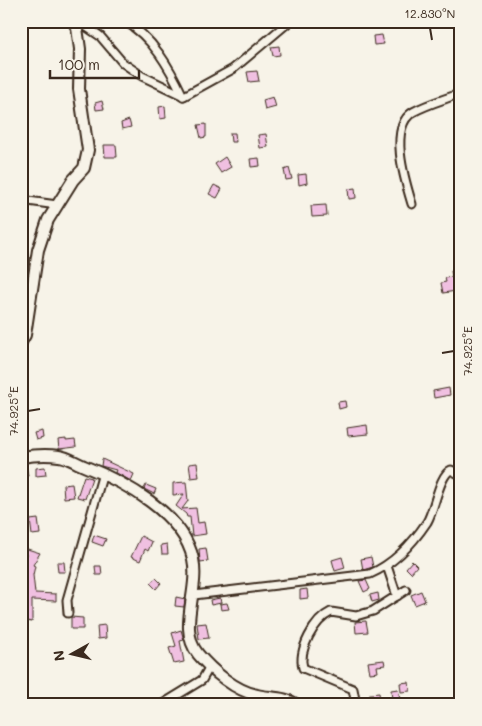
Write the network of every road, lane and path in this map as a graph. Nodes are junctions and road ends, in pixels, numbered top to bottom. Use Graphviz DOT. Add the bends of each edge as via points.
graph roads {
  1 [pos="73,21"];
  2 [pos="78,21"];
  3 [pos="124,21"];
  4 [pos="290,21"];
  5 [pos="461,93"];
  6 [pos="184,96"];
  7 [pos="21,200"];
  8 [pos="412,204"];
  9 [pos="57,205"];
  10 [pos="21,342"];
  11 [pos="21,457"];
  12 [pos="103,473"];
  13 [pos="461,475"];
  14 [pos="387,566"];
  15 [pos="406,590"];
  16 [pos="194,595"];
  17 [pos="397,596"];
  18 [pos="68,613"];
  19 [pos="210,666"];
  20 [pos="161,705"];
  21 [pos="298,705"];
  22 [pos="356,705"];
  1 -- 9 [label="main road" via="80,49 79,89 88,150 84,168"];
  2 -- 6 [label="street" via="100,36 123,63"];
  3 -- 6 [label="street" via="136,28 153,46"];
  4 -- 6 [label="street" via="233,69"];
  5 -- 8 [label="street" via="412,112 402,124 399,137"];
  7 -- 9 [label="street"];
  9 -- 10 [label="main road" via="38,250 25,335"];
  11 -- 12 [label="main road" via="60,456"];
  12 -- 16 [label="main road" via="130,488 168,517 184,535 193,558"];
  12 -- 18 [label="street" via="67,600"];
  13 -- 14 [label="street" via="451,470 442,478 428,522"];
  14 -- 16 [label="street" via="362,575"];
  14 -- 17 [label="street"];
  15 -- 17 [label="street"];
  16 -- 19 [label="main road" via="188,627 191,642"];
  17 -- 22 [label="street" via="373,611 356,616 331,612 313,628 303,653 302,668 353,689"];
  19 -- 20 [label="street" via="202,680"];
  19 -- 21 [label="main road" via="230,683 255,695 280,698"];
}
